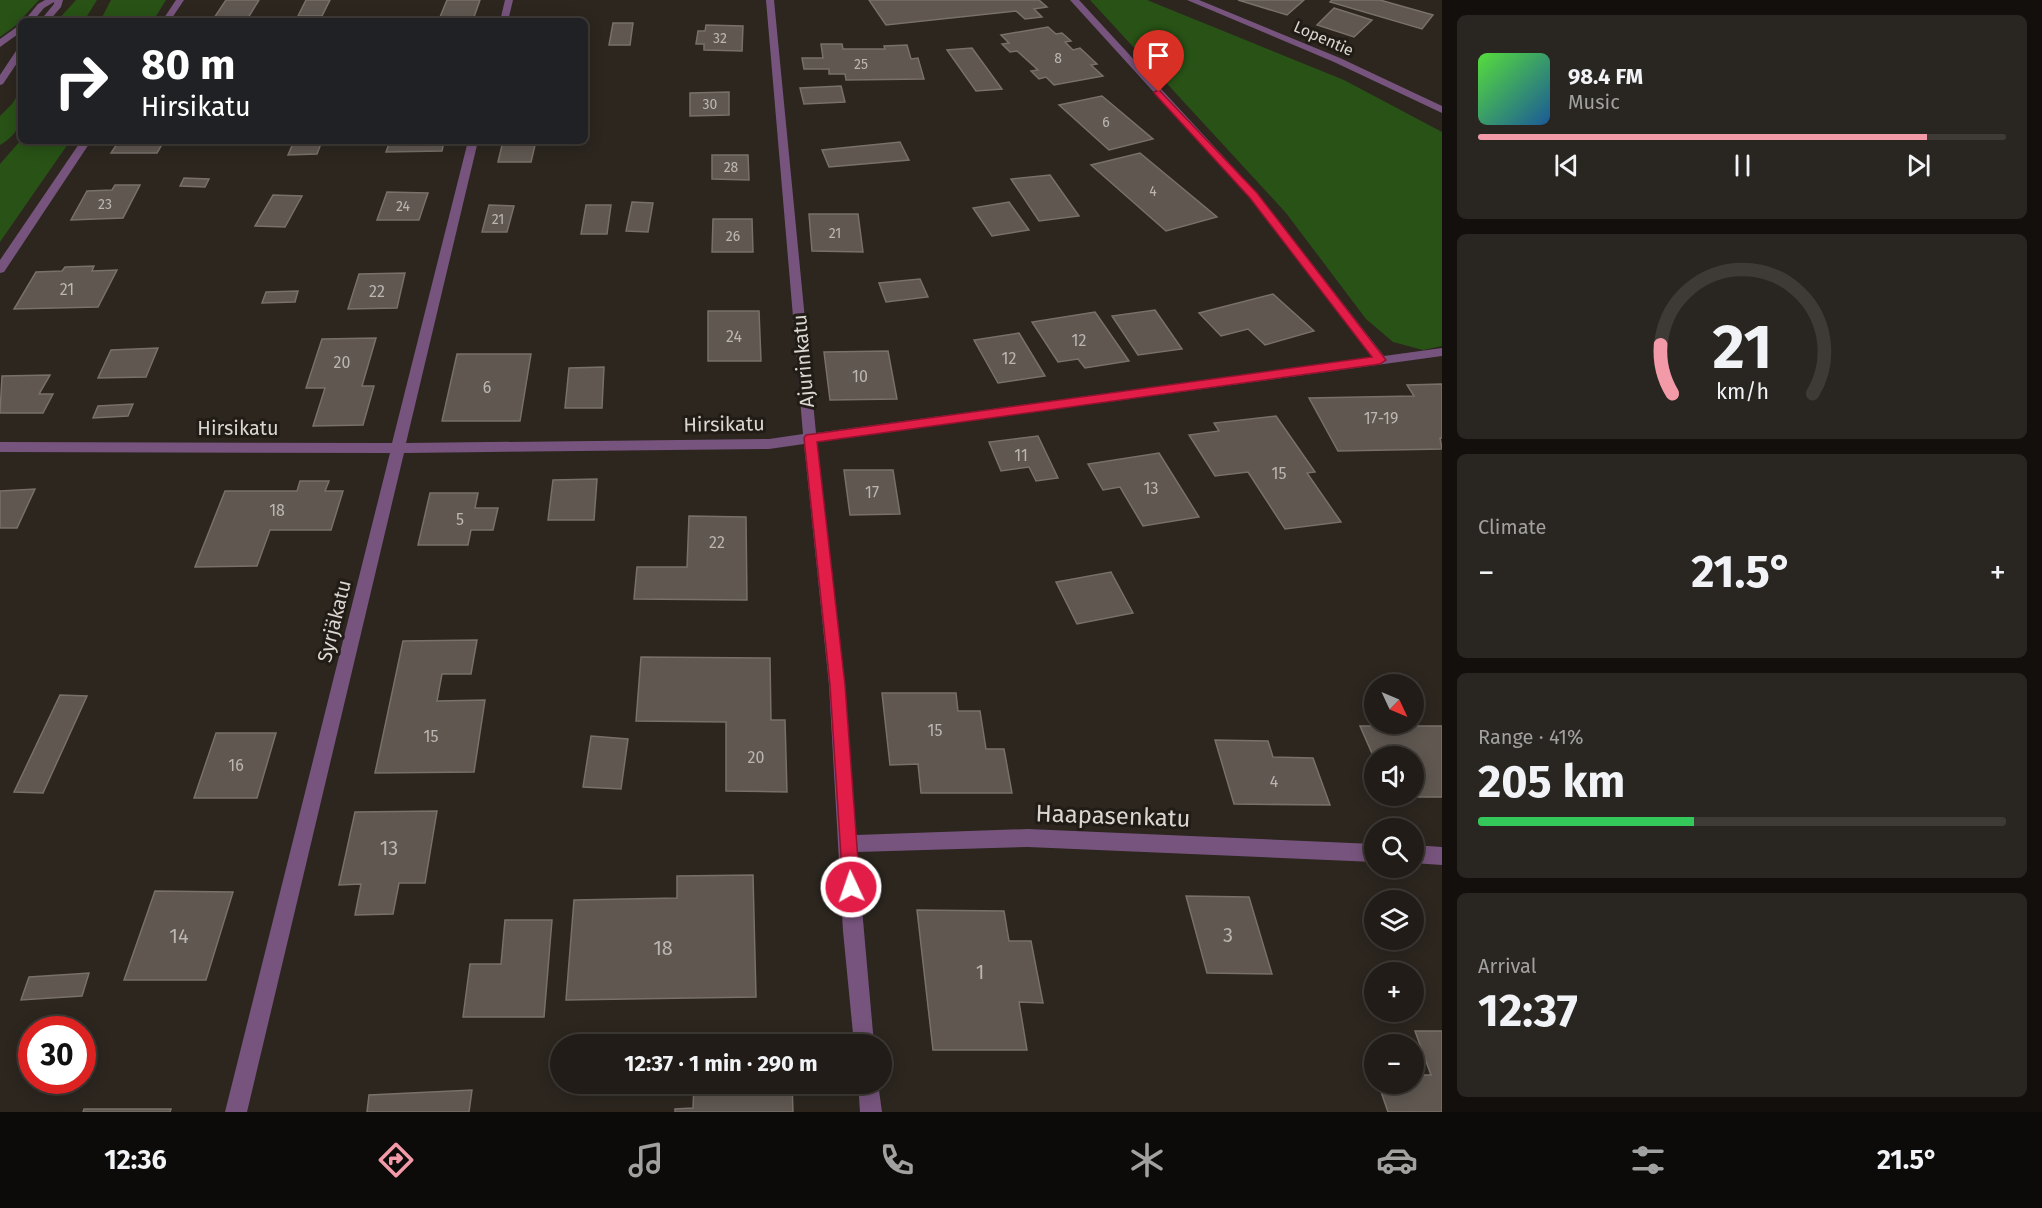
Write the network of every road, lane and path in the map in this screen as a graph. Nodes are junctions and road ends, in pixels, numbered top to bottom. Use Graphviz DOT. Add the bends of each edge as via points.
graph roads {
  1 [pos="51,0"];
  2 [pos="59,0"];
  3 [pos="180,0"];
  4 [pos="509,0"];
  5 [pos="770,0"];
  6 [pos="1074,0"];
  7 [pos="1191,0"];
  8 [pos="31,18"];
  9 [pos="47,18"];
  10 [pos="168,18"];
  11 [pos="505,18"];
  12 [pos="18,29"];
  13 [pos="0,44"];
  14 [pos="18,55"];
  15 [pos="0,82"];
  16 [pos="0,95"];
  17 [pos="1442,111"];
  18 [pos="84,144"];
  19 [pos="472,144"];
  20 [pos="0,270"];
  21 [pos="1442,352"];
  22 [pos="1380,360"];
  23 [pos="810,438"];
  24 [pos="0,447"];
  25 [pos="398,448"];
  26 [pos="849,844"];
  27 [pos="1364,853"];
  28 [pos="1424,855"];
  29 [pos="1442,856"];
  30 [pos="863,1034"];
  31 [pos="869,1094"];
  32 [pos="236,1112"];
  33 [pos="871,1112"];
  1 -- 8 [label="street"];
  2 -- 9 [label="street"];
  3 -- 10 [label="street"];
  4 -- 11 [label="street"];
  5 -- 23 [label="street, Ajurinkatu"];
  6 -- 22 [label="street" via="1253,195"];
  7 -- 17 [label="street, Lopentie" via="1337,60"];
  12 -- 13 [label="street"];
  14 -- 15 [label="street"];
  15 -- 16 [label="street"];
  18 -- 20 [label="street"];
  19 -- 25 [label="street, Syrjäkatu"];
  21 -- 22 [label="street, Hirsikatu"];
  22 -- 23 [label="street, Hirsikatu"];
  23 -- 25 [label="street, Hirsikatu" via="769,444"];
  23 -- 26 [label="street, Ajurinkatu" via="837,685"];
  24 -- 25 [label="street, Hirsikatu"];
  25 -- 32 [label="street, Syrjäkatu"];
  26 -- 27 [label="street, Haapasenkatu" via="1028,838"];
  26 -- 30 [label="street, Ajurinkatu"];
  28 -- 29 [label="street"];
  31 -- 33 [label="street"];
}
